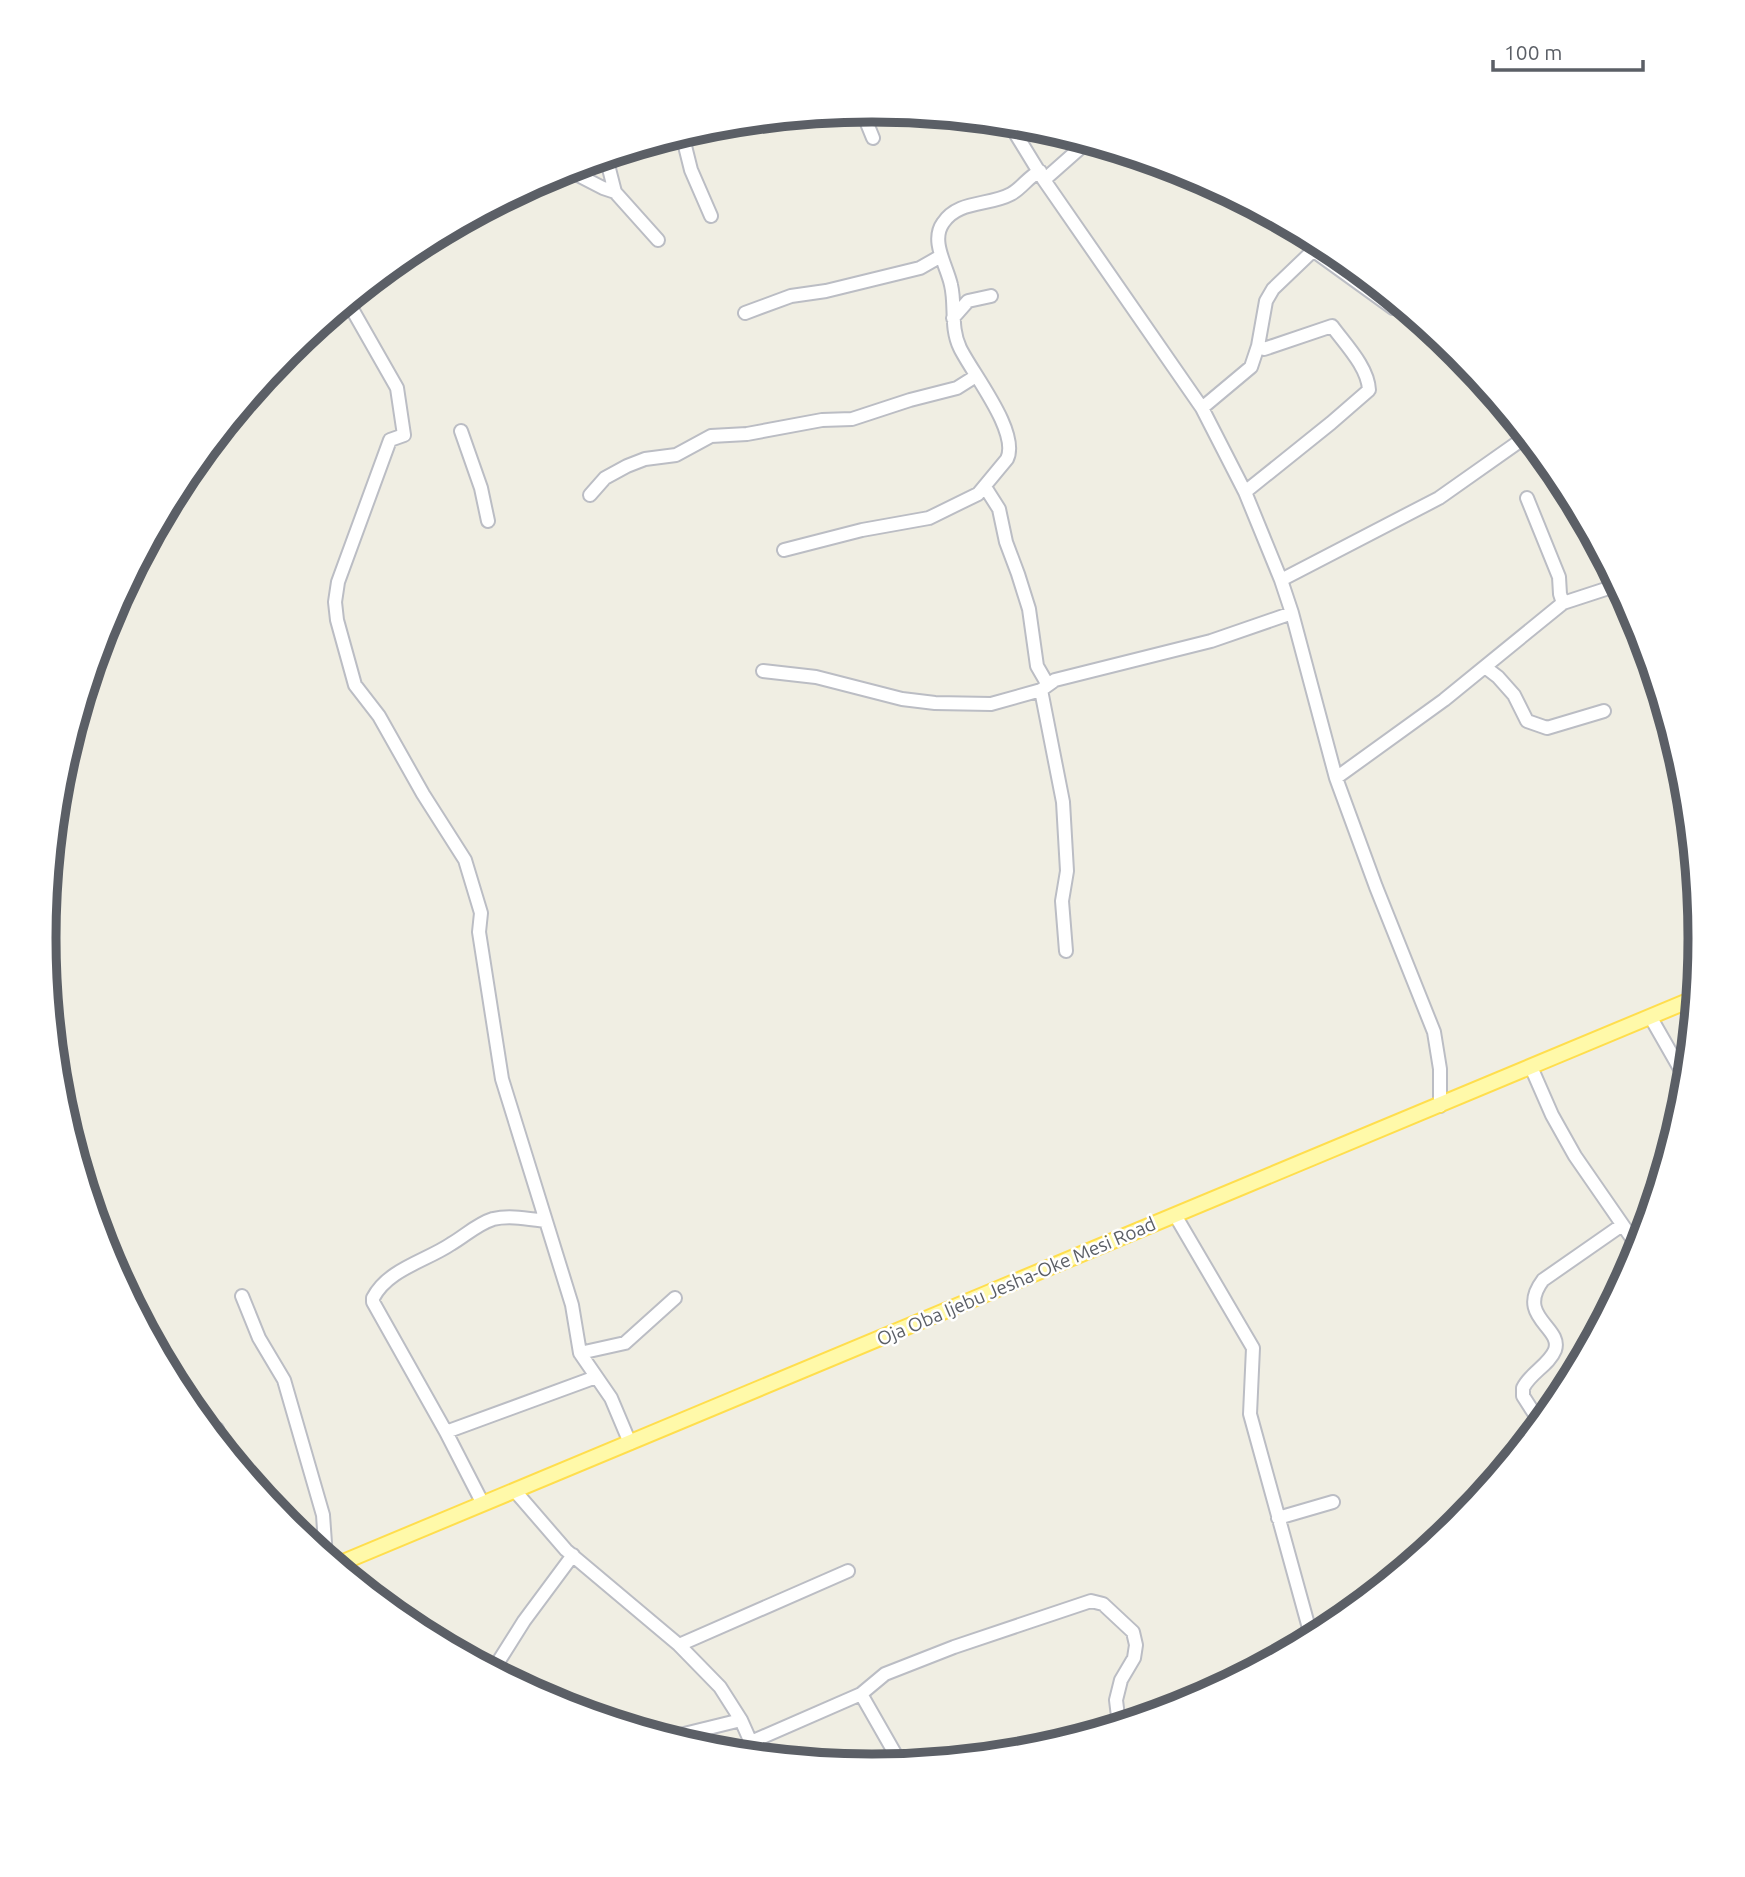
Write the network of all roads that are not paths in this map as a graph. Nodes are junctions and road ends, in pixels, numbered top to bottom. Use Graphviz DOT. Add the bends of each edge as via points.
graph roads {
  1 [pos="867,122"];
  2 [pos="1017,135"];
  3 [pos="873,138"];
  4 [pos="685,145"];
  5 [pos="1078,149"];
  6 [pos="608,166"];
  7 [pos="1042,175"];
  8 [pos="580,176"];
  9 [pos="615,192"];
  10 [pos="711,216"];
  11 [pos="659,240"];
  12 [pos="1313,252"];
  13 [pos="941,256"];
  14 [pos="951,285"];
  15 [pos="991,296"];
  16 [pos="968,301"];
  17 [pos="352,310"];
  18 [pos="745,313"];
  19 [pos="953,318"];
  20 [pos="1258,346"];
  21 [pos="976,376"];
  22 [pos="1202,408"];
  23 [pos="461,431"];
  24 [pos="1520,441"];
  25 [pos="985,487"];
  26 [pos="1245,492"];
  27 [pos="590,495"];
  28 [pos="1527,498"];
  29 [pos="488,521"];
  30 [pos="784,550"];
  31 [pos="1281,580"];
  32 [pos="1610,588"];
  33 [pos="1563,603"];
  34 [pos="1292,613"];
  35 [pos="1485,667"];
  36 [pos="763,671"];
  37 [pos="1045,688"];
  38 [pos="1604,712"];
  39 [pos="1336,778"];
  40 [pos="1066,951"];
  41 [pos="1686,1002"];
  42 [pos="1651,1018"];
  43 [pos="1678,1066"];
  44 [pos="1531,1067"];
  45 [pos="1440,1106"];
  46 [pos="1175,1215"];
  47 [pos="547,1221"];
  48 [pos="1622,1225"];
  49 [pos="1632,1239"];
  50 [pos="243,1296"];
  51 [pos="675,1298"];
  52 [pos="580,1353"];
  53 [pos="596,1377"];
  54 [pos="1535,1415"];
  55 [pos="446,1432"];
  56 [pos="630,1443"];
  57 [pos="515,1491"];
  58 [pos="1333,1502"];
  59 [pos="483,1504"];
  60 [pos="1279,1518"];
  61 [pos="325,1544"];
  62 [pos="573,1555"];
  63 [pos="345,1561"];
  64 [pos="848,1571"];
  65 [pos="1309,1628"];
  66 [pos="679,1644"];
  67 [pos="497,1664"];
  68 [pos="861,1694"];
  69 [pos="1118,1717"];
  70 [pos="741,1720"];
  71 [pos="693,1734"];
  72 [pos="751,1742"];
  73 [pos="753,1746"];
  74 [pos="895,1754"];
  1 -- 3 [label="street"];
  2 -- 7 [label="street"];
  4 -- 10 [label="street"];
  5 -- 7 [label="street"];
  6 -- 9 [label="street"];
  7 -- 13 [label="street" via="1032,175 1013,194 950,215 940,227"];
  7 -- 22 [label="street"];
  8 -- 9 [label="street"];
  9 -- 11 [label="street"];
  12 -- 20 [label="street" via="1266,301"];
  13 -- 14 [label="street"];
  13 -- 18 [label="street" via="920,268 791,296"];
  14 -- 16 [label="street"];
  14 -- 19 [label="street"];
  15 -- 16 [label="street"];
  16 -- 19 [label="street"];
  17 -- 47 [label="street" via="397,388 404,435 390,440 378,468 338,582 337,620 355,685 379,716 465,860 477,893 502,1079"];
  19 -- 21 [label="street" via="961,349"];
  20 -- 22 [label="street" via="1251,367"];
  20 -- 26 [label="street" via="1264,349 1332,326 1364,371 1369,390"];
  21 -- 25 [label="street" via="993,405 1010,453"];
  21 -- 27 [label="street" via="957,388 852,419 711,436 676,455 627,466 605,478"];
  22 -- 26 [label="street"];
  23 -- 29 [label="street"];
  24 -- 31 [label="street" via="1439,498"];
  25 -- 30 [label="street" via="929,518"];
  25 -- 37 [label="street" via="999,509 1029,609"];
  26 -- 31 [label="street"];
  28 -- 33 [label="street" via="1559,577"];
  31 -- 34 [label="street"];
  32 -- 33 [label="street"];
  33 -- 35 [label="street"];
  34 -- 37 [label="street" via="1211,641 1055,680"];
  34 -- 39 [label="street"];
  35 -- 38 [label="street" via="1514,695 1527,721 1547,729"];
  35 -- 39 [label="street"];
  36 -- 37 [label="street" via="816,677 935,703 990,704"];
  37 -- 40 [label="street" via="1063,802"];
  39 -- 45 [label="street" via="1434,1032"];
  41 -- 42 [label="main road, Oja Oba Ijebu Jesha-Oke Mesi Road"];
  42 -- 43 [label="street"];
  42 -- 44 [label="main road, Oja Oba Ijebu Jesha-Oke Mesi Road"];
  44 -- 45 [label="main road, Oja Oba Ijebu Jesha-Oke Mesi Road"];
  44 -- 48 [label="street" via="1571,1148"];
  45 -- 46 [label="main road, Oja Oba Ijebu Jesha-Oke Mesi Road"];
  46 -- 56 [label="main road, Oja Oba Ijebu Jesha-Oke Mesi Road"];
  46 -- 60 [label="street" via="1252,1348 1250,1414"];
  47 -- 52 [label="street" via="572,1305"];
  47 -- 55 [label="street" via="492,1220 401,1269 374,1294 373,1302"];
  48 -- 49 [label="street"];
  48 -- 54 [label="street" via="1536,1289 1534,1306 1556,1346 1523,1388"];
  50 -- 61 [label="street" via="259,1338 284,1380 323,1515"];
  51 -- 52 [label="street" via="625,1343"];
  52 -- 53 [label="street"];
  53 -- 55 [label="street"];
  53 -- 56 [label="street" via="611,1398"];
  55 -- 59 [label="street"];
  56 -- 57 [label="main road, Oja Oba Ijebu Jesha-Oke Mesi Road"];
  57 -- 59 [label="main road, Oja Oba Ijebu Jesha-Oke Mesi Road"];
  57 -- 62 [label="street"];
  58 -- 60 [label="street"];
  59 -- 63 [label="main road, Oja Oba Ijebu Jesha-Oke Mesi Road"];
  60 -- 65 [label="street"];
  62 -- 66 [label="street"];
  62 -- 67 [label="street"];
  64 -- 66 [label="street"];
  66 -- 70 [label="street" via="720,1688"];
  68 -- 69 [label="street" via="885,1674 1091,1601 1103,1604 1133,1632 1134,1658 1121,1680"];
  68 -- 72 [label="street"];
  68 -- 74 [label="street"];
  70 -- 71 [label="street"];
  70 -- 72 [label="street"];
  72 -- 73 [label="street"];
}
